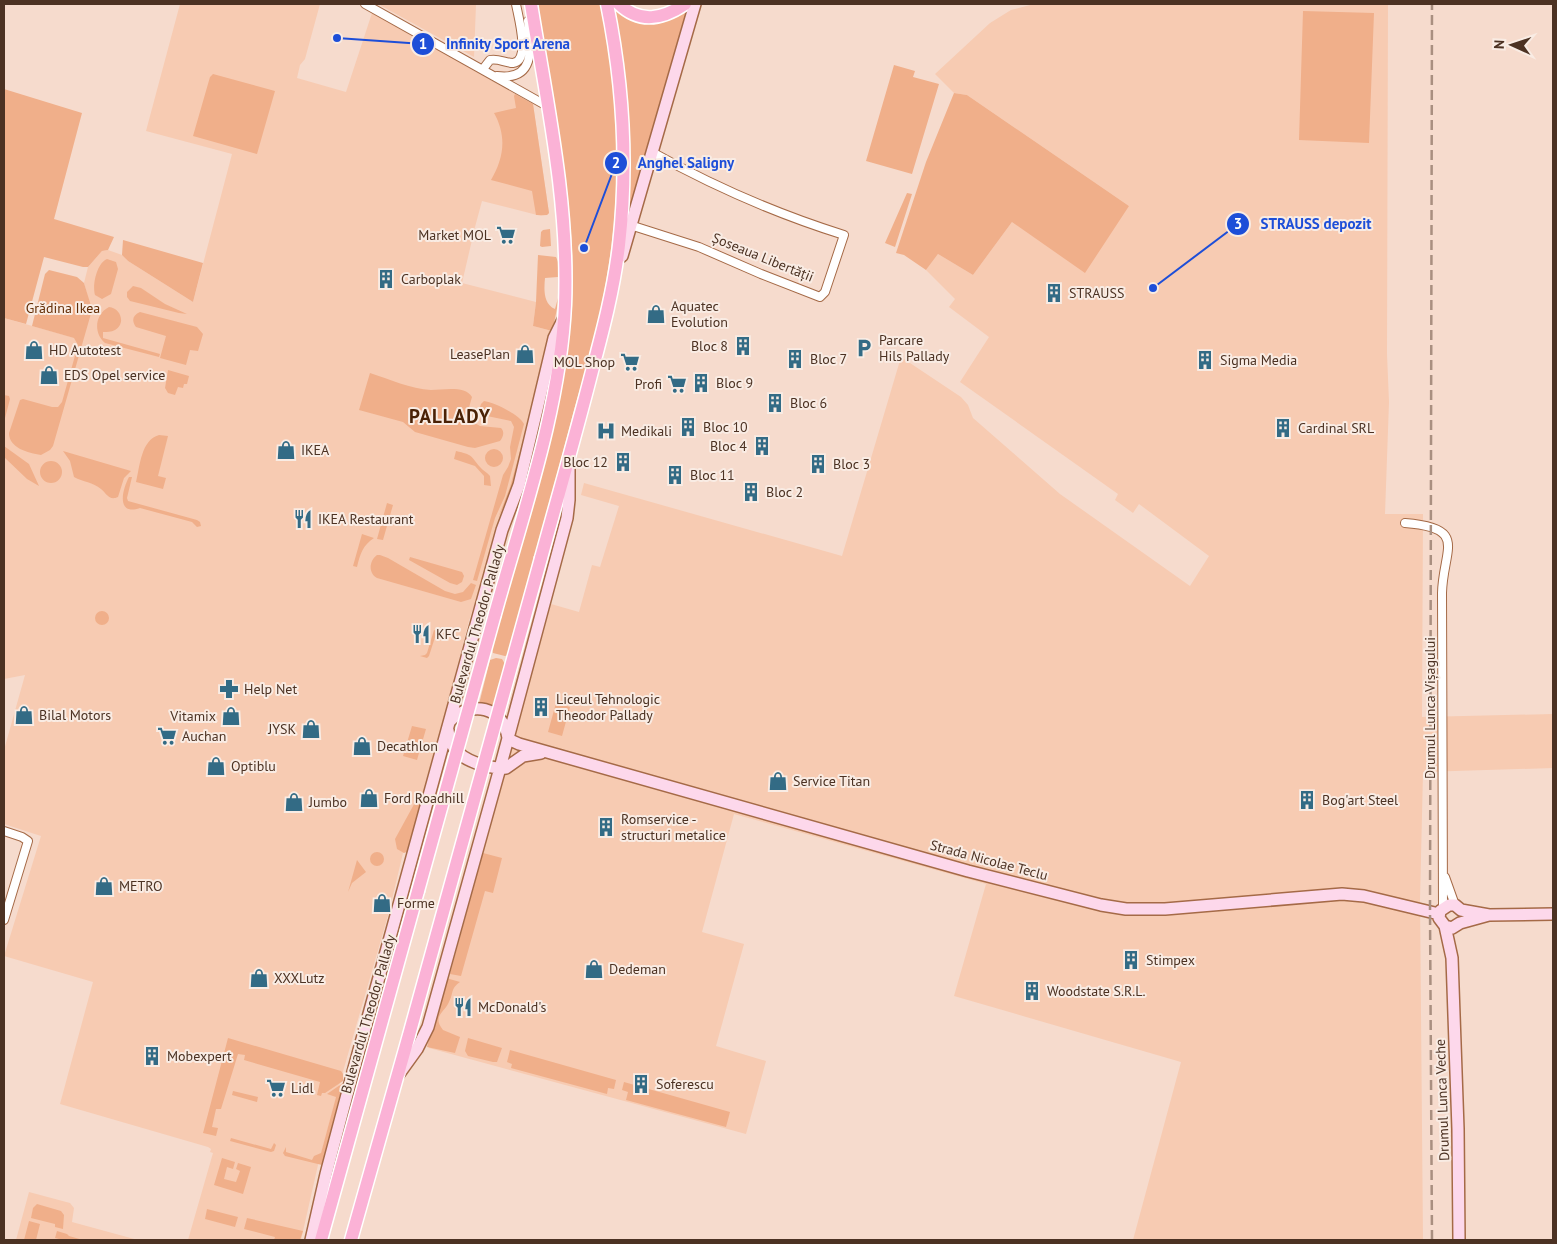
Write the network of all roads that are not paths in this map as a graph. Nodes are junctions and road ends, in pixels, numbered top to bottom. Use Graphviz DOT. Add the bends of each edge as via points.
graph roads {
  1 [pos="365,4"];
  2 [pos="516,4"];
  3 [pos="530,4"];
  4 [pos="608,4"];
  5 [pos="619,4"];
  6 [pos="685,4"];
  7 [pos="695,4"];
  8 [pos="483,69"];
  9 [pos="495,76"];
  10 [pos="547,106"];
  11 [pos="652,152"];
  12 [pos="630,226"];
  13 [pos="613,286"];
  14 [pos="564,318"];
  15 [pos="569,456"];
  16 [pos="1404,523"];
  17 [pos="449,725"];
  18 [pos="509,735"];
  19 [pos="546,752"];
  20 [pos="500,768"];
  21 [pos="4,831"];
  22 [pos="1442,870"];
  23 [pos="1458,908"];
  24 [pos="1441,911"];
  25 [pos="1553,914"];
  26 [pos="1489,916"];
  27 [pos="4,920"];
  28 [pos="1459,924"];
  29 [pos="1445,926"];
  30 [pos="1452,958"];
  31 [pos="397,1078"];
  32 [pos="311,1240"];
  33 [pos="321,1240"];
  34 [pos="351,1240"];
  35 [pos="1459,1240"];
  1 -- 8 [label="street"];
  2 -- 8 [label="street" via="522,56 513,63 492,60"];
  3 -- 9 [label="street" via="528,62 514,76"];
  3 -- 10 [label="main road, Bulevardul Theodor Pallady"];
  4 -- 13 [label="main road" via="624,152 622,214"];
  5 -- 6 [label="main road" via="636,15 648,18 666,14"];
  7 -- 11 [label="street"];
  8 -- 9 [label="street"];
  9 -- 10 [label="street"];
  10 -- 14 [label="main road, Bulevardul Theodor Pallady" via="562,215"];
  11 -- 12 [label="street"];
  11 -- 12 [label="street, Șoseaua Libertății" via="769,209 844,235 841,246 825,292 820,296 699,247"];
  12 -- 13 [label="street"];
  13 -- 15 [label="main road"];
  14 -- 17 [label="street" via="554,338 519,485 504,521"];
  14 -- 33 [label="main road, Bulevardul Theodor Pallady, bridge" via="550,411"];
  15 -- 18 [label="street" via="567,518"];
  15 -- 31 [label="main road, bridge"];
  16 -- 22 [label="street, Drumul Lunca Vișagului" via="1438,530 1446,536 1449,546 1442,593"];
  17 -- 18 [label="street" via="460,713 470,709 486,710 502,721"];
  17 -- 20 [label="street" via="451,745 460,756"];
  17 -- 32 [label="street" via="348,1090"];
  18 -- 19 [label="street, Strada Nicolae Teclu"];
  18 -- 20 [label="street"];
  19 -- 20 [label="street" via="525,755 508,767"];
  19 -- 24 [label="street, Strada Nicolae Teclu" via="968,871 1110,907 1165,909 1342,894"];
  20 -- 31 [label="street" via="428,1027"];
  21 -- 27 [label="street" via="28,841"];
  22 -- 23 [label="street, Drumul Lunca Vișagului"];
  22 -- 24 [label="street, Drumul Lunca Vișagului"];
  23 -- 24 [label="street, Strada Nicolae Teclu" via="1449,905"];
  23 -- 26 [label="street, Strada Nicolae Teclu"];
  23 -- 28 [label="street" via="1462,916"];
  24 -- 29 [label="street" via="1440,921"];
  25 -- 26 [label="street, Strada Nicolae Teclu"];
  26 -- 28 [label="street, Strada Nicolae Teclu"];
  28 -- 29 [label="street, Strada Nicolae Teclu" via="1452,928"];
  28 -- 30 [label="street, Drumul Lunca Veche"];
  29 -- 30 [label="street, Drumul Lunca Veche"];
  30 -- 35 [label="street, Drumul Lunca Veche"];
  31 -- 34 [label="main road"];
}
